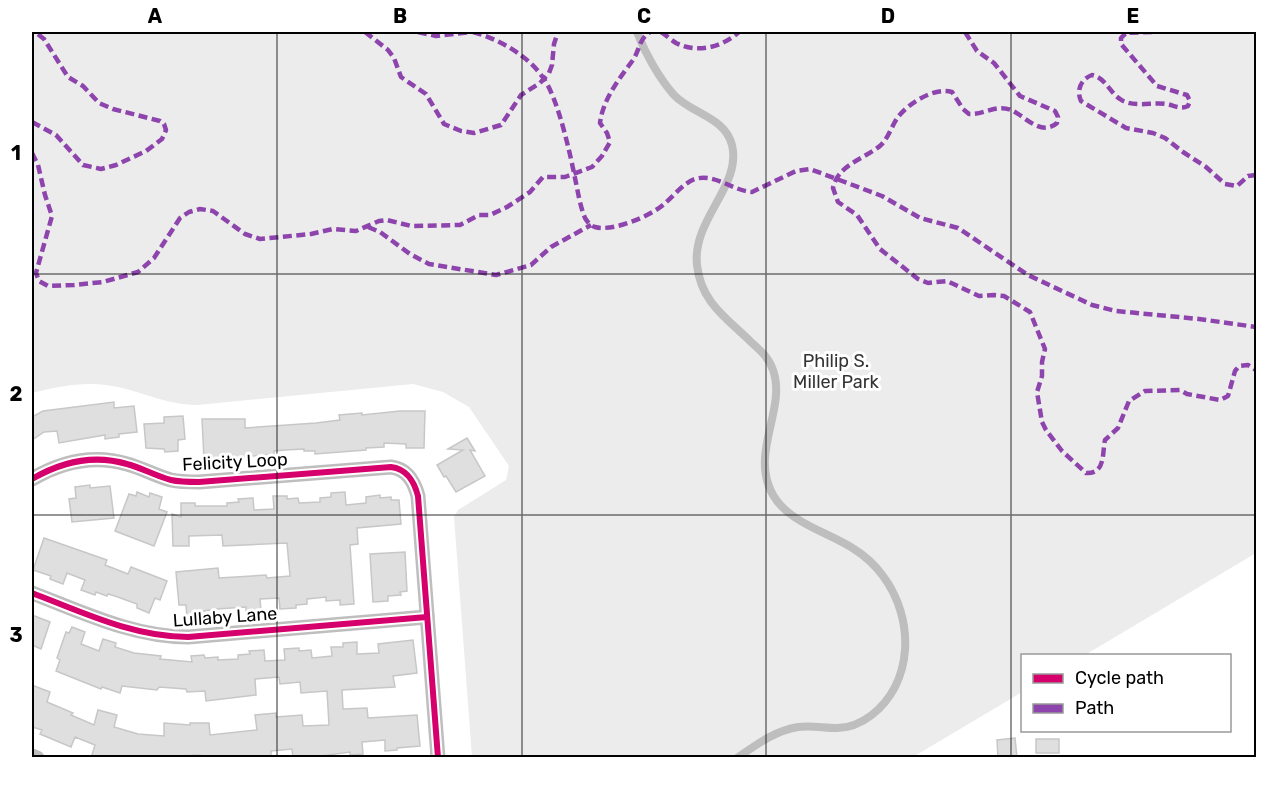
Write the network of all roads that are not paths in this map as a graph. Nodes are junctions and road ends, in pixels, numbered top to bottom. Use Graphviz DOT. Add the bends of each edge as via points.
graph roads {
  1 [pos="637,32"];
  2 [pos="32,479"];
  3 [pos="32,593"];
  4 [pos="427,617"];
  5 [pos="32,756"];
  6 [pos="37,758"];
  7 [pos="438,758"];
  8 [pos="737,758"];
  1 -- 8 [label="lane" via="675,96 724,128 730,138 732,169 702,229 697,265 707,298 763,353 774,372 776,390 765,453 765,472 771,490 790,514 870,561 894,594 904,622 899,677 888,698 870,716 849,726 800,726 786,730"];
  2 -- 4 [label="street, Felicity Loop" via="66,464 94,459 127,464 172,480 199,482 397,468 409,476 418,496"];
  3 -- 4 [label="street, Lullaby Lane" via="160,636"];
  4 -- 7 [label="street"];
  5 -- 6 [label="street"];
}
